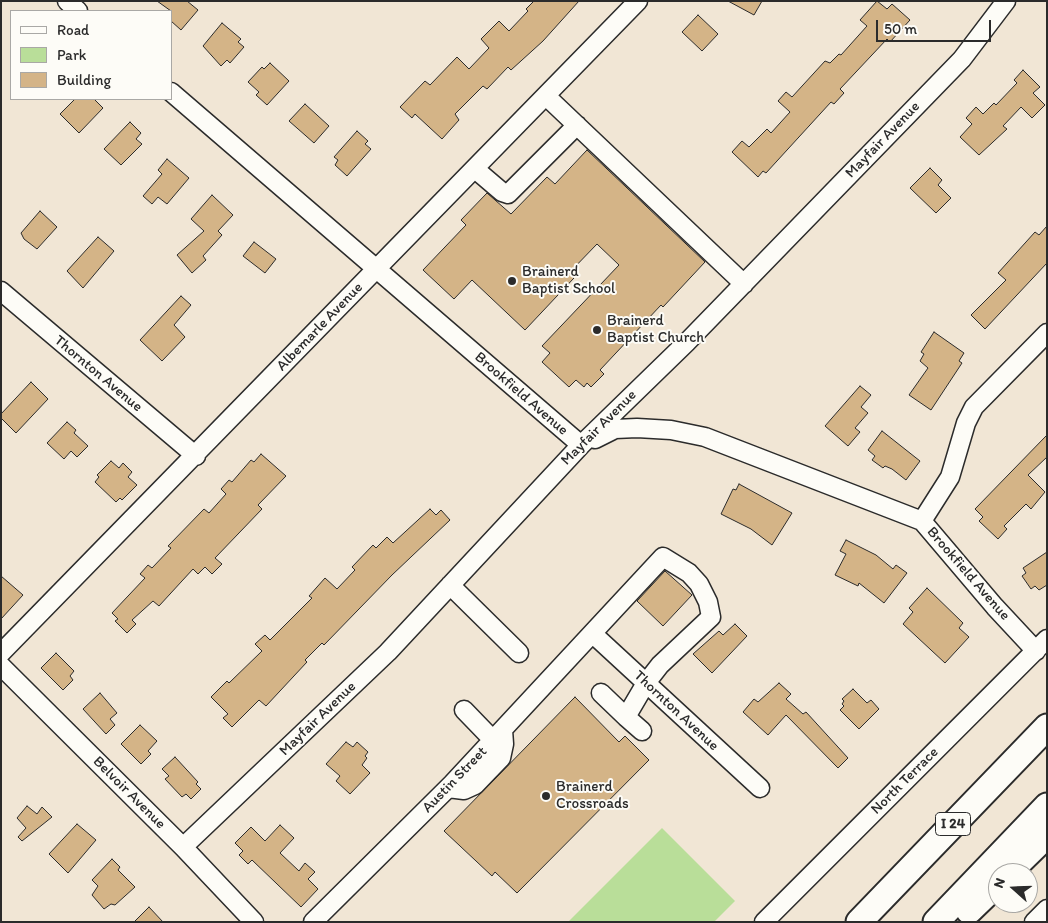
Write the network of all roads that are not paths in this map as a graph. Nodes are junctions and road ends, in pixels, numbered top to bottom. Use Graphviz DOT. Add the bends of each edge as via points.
graph roads {
  1 [pos="67,1"];
  2 [pos="638,1"];
  3 [pos="1006,1"];
  4 [pos="77,10"];
  5 [pos="172,93"];
  6 [pos="546,96"];
  7 [pos="577,125"];
  8 [pos="475,169"];
  9 [pos="376,269"];
  10 [pos="744,284"];
  11 [pos="1,291"];
  12 [pos="1047,332"];
  13 [pos="581,445"];
  14 [pos="196,456"];
  15 [pos="922,521"];
  16 [pos="450,585"];
  17 [pos="593,634"];
  18 [pos="1041,645"];
  19 [pos="1,653"];
  20 [pos="519,653"];
  21 [pos="1,666"];
  22 [pos="646,683"];
  23 [pos="601,692"];
  24 [pos="464,710"];
  25 [pos="626,717"];
  26 [pos="1047,727"];
  27 [pos="642,731"];
  28 [pos="498,735"];
  29 [pos="760,788"];
  30 [pos="1047,806"];
  31 [pos="1047,835"];
  32 [pos="184,848"];
  33 [pos="1018,863"];
  34 [pos="988,893"];
  35 [pos="1047,909"];
  36 [pos="254,922"];
  37 [pos="313,922"];
  38 [pos="764,922"];
  39 [pos="859,922"];
  40 [pos="936,922"];
  41 [pos="959,922"];
  42 [pos="1034,922"];
  1 -- 4 [label="street"];
  2 -- 6 [label="street, Albemarle Avenue"];
  3 -- 10 [label="street, Mayfair Avenue" via="962,59"];
  5 -- 9 [label="street, Brookfield Avenue"];
  6 -- 7 [label="street"];
  6 -- 8 [label="street, Albemarle Avenue"];
  7 -- 8 [label="street" via="508,194"];
  7 -- 10 [label="street"];
  8 -- 9 [label="street, Albemarle Avenue"];
  9 -- 13 [label="street, Brookfield Avenue"];
  9 -- 14 [label="street, Albemarle Avenue"];
  10 -- 13 [label="street, Mayfair Avenue"];
  11 -- 14 [label="street, Thornton Avenue"];
  12 -- 15 [label="street" via="974,406 950,477"];
  13 -- 15 [label="street, Brookfield Avenue" via="615,429 671,430 705,437"];
  13 -- 16 [label="street, Mayfair Avenue"];
  14 -- 19 [label="street, Albemarle Avenue"];
  15 -- 18 [label="street, Brookfield Avenue" via="995,607"];
  16 -- 20 [label="street"];
  16 -- 32 [label="street, Mayfair Avenue" via="388,652"];
  17 -- 22 [label="street, Thornton Avenue"];
  17 -- 22 [label="street, Austin Street" via="663,557 689,573 699,584 712,617 660,665"];
  17 -- 28 [label="street, Austin Street"];
  18 -- 38 [label="street, North Terrace"];
  21 -- 32 [label="street, Belvoir Avenue"];
  22 -- 25 [label="street"];
  22 -- 29 [label="street, Thornton Avenue"];
  23 -- 25 [label="street"];
  24 -- 28 [label="street"];
  25 -- 27 [label="street"];
  26 -- 39 [label="highway, I 24"];
  28 -- 37 [label="street, Austin Street"];
  30 -- 40 [label="highway"];
  31 -- 33 [label="highway"];
  32 -- 36 [label="street, Belvoir Avenue"];
  34 -- 41 [label="highway"];
  35 -- 42 [label="street"];
}
